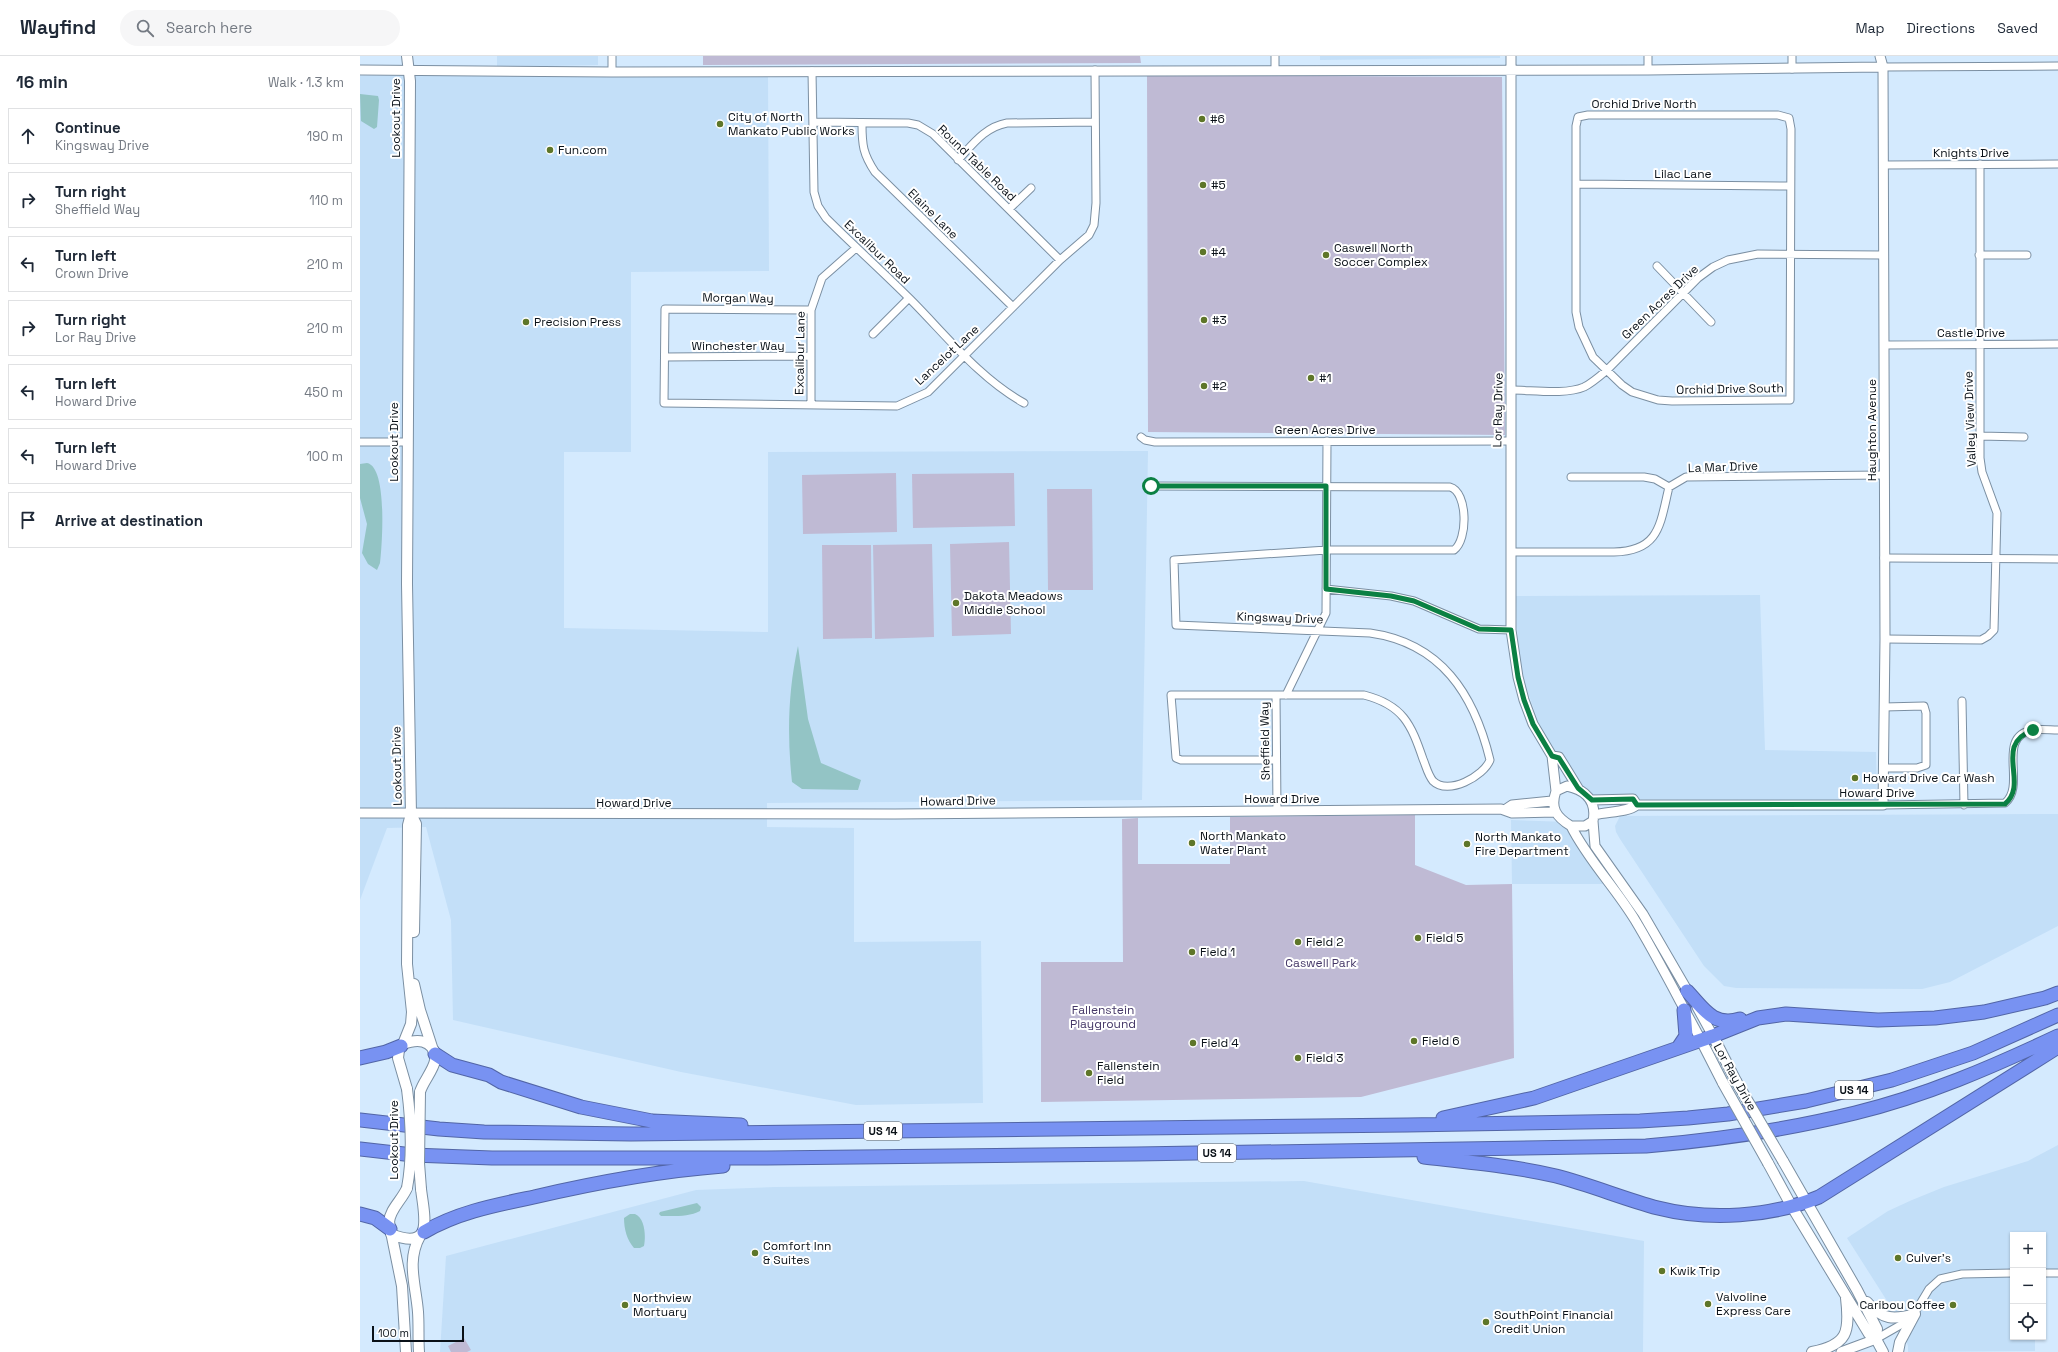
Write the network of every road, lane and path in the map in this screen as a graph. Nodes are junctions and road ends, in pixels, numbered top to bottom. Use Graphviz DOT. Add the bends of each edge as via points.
graph roads {
  1 [pos="407,56"];
  2 [pos="612,56"];
  3 [pos="1275,56"];
  4 [pos="1512,56"];
  5 [pos="1648,56"];
  6 [pos="1792,56"];
  7 [pos="1880,56"];
  8 [pos="2058,66"];
  9 [pos="1883,67"];
  10 [pos="1792,69"];
  11 [pos="360,70"];
  12 [pos="1095,70"];
  13 [pos="1275,70"];
  14 [pos="1511,70"];
  15 [pos="1648,70"];
  16 [pos="409,71"];
  17 [pos="812,71"];
  18 [pos="612,72"];
  19 [pos="813,122"];
  20 [pos="1095,122"];
  21 [pos="862,124"];
  22 [pos="958,160"];
  23 [pos="1980,164"];
  24 [pos="2058,164"];
  25 [pos="1884,165"];
  26 [pos="1576,184"];
  27 [pos="1790,186"];
  28 [pos="1031,188"];
  29 [pos="1009,209"];
  30 [pos="856,248"];
  31 [pos="1790,254"];
  32 [pos="1882,255"];
  33 [pos="1979,255"];
  34 [pos="2027,255"];
  35 [pos="1060,260"];
  36 [pos="1657,266"];
  37 [pos="1683,293"];
  38 [pos="909,298"];
  39 [pos="1013,307"];
  40 [pos="665,309"];
  41 [pos="811,310"];
  42 [pos="1711,322"];
  43 [pos="873,334"];
  44 [pos="1979,344"];
  45 [pos="2058,344"];
  46 [pos="1884,345"];
  47 [pos="964,355"];
  48 [pos="811,356"];
  49 [pos="665,357"];
  50 [pos="1607,370"];
  51 [pos="1512,390"];
  52 [pos="1024,403"];
  53 [pos="811,404"];
  54 [pos="1980,436"];
  55 [pos="2024,436"];
  56 [pos="1141,437"];
  57 [pos="1327,441"];
  58 [pos="1511,441"];
  59 [pos="360,442"];
  60 [pos="407,442"];
  61 [pos="1884,475"];
  62 [pos="1571,477"];
  63 [pos="1151,486"];
  64 [pos="1326,486"];
  65 [pos="1669,487"];
  66 [pos="1327,550"];
  67 [pos="1510,552"];
  68 [pos="1884,558"];
  69 [pos="1996,558"];
  70 [pos="2058,559"];
  71 [pos="1326,589"];
  72 [pos="1318,630"];
  73 [pos="1511,630"];
  74 [pos="1884,639"];
  75 [pos="1276,695"];
  76 [pos="1286,695"];
  77 [pos="1962,701"];
  78 [pos="1884,707"];
  79 [pos="2058,730"];
  80 [pos="1552,756"];
  81 [pos="1276,760"];
  82 [pos="1883,768"];
  83 [pos="1578,788"];
  84 [pos="1556,791"];
  85 [pos="1592,800"];
  86 [pos="1552,801"];
  87 [pos="1637,805"];
  88 [pos="1883,805"];
  89 [pos="1964,805"];
  90 [pos="1506,809"];
  91 [pos="1277,810"];
  92 [pos="1555,812"];
  93 [pos="360,813"];
  94 [pos="411,814"];
  95 [pos="1593,818"];
  96 [pos="1571,826"];
  97 [pos="1612,870"];
  98 [pos="1604,875"];
  99 [pos="1687,991"];
  100 [pos="2058,993"];
  101 [pos="1684,1010"];
  102 [pos="1776,1015"];
  103 [pos="2058,1015"];
  104 [pos="1713,1036"];
  105 [pos="2058,1036"];
  106 [pos="1701,1040"];
  107 [pos="402,1045"];
  108 [pos="2058,1047"];
  109 [pos="1678,1048"];
  110 [pos="434,1052"];
  111 [pos="360,1058"];
  112 [pos="360,1120"];
  113 [pos="1407,1125"];
  114 [pos="776,1132"];
  115 [pos="360,1149"];
  116 [pos="1364,1151"];
  117 [pos="767,1158"];
  118 [pos="1808,1202"];
  119 [pos="1792,1207"];
  120 [pos="360,1214"];
  121 [pos="390,1232"];
  122 [pos="422,1234"];
  123 [pos="2010,1273"];
  124 [pos="2046,1273"];
  125 [pos="2058,1273"];
  126 [pos="1857,1290"];
  127 [pos="1845,1292"];
  128 [pos="1915,1314"];
  129 [pos="1876,1339"];
  130 [pos="406,1352"];
  131 [pos="419,1352"];
  132 [pos="1812,1352"];
  133 [pos="1841,1352"];
  134 [pos="1883,1352"];
  135 [pos="1898,1352"];
  1 -- 16 [label="main road, Lookout Drive"];
  2 -- 18 [label="street"];
  3 -- 13 [label="street"];
  4 -- 14 [label="street, Lor Ray Drive"];
  5 -- 15 [label="street"];
  6 -- 10 [label="street"];
  7 -- 9 [label="street, Haughton Avenue"];
  8 -- 9 [label="street"];
  9 -- 10 [label="street"];
  9 -- 25 [label="street, Haughton Avenue"];
  10 -- 15 [label="street"];
  11 -- 16 [label="street"];
  12 -- 13 [label="street"];
  12 -- 17 [label="street"];
  12 -- 20 [label="street, Lancelot Lane"];
  13 -- 14 [label="street"];
  14 -- 15 [label="street"];
  14 -- 51 [label="street, Lor Ray Drive"];
  16 -- 18 [label="street"];
  16 -- 60 [label="main road, Lookout Drive"];
  17 -- 18 [label="street"];
  17 -- 19 [label="street, Excalibur Road"];
  19 -- 21 [label="street, Round Table Road"];
  19 -- 30 [label="street, Excalibur Road" via="814,192 818,206 826,218"];
  20 -- 22 [label="street" via="997,125 987,130"];
  20 -- 35 [label="street, Lancelot Lane" via="1094,225 1089,235"];
  21 -- 22 [label="street, Round Table Road" via="918,125 933,134"];
  21 -- 39 [label="street, Elaine Lane" via="862,145 866,158 875,172"];
  22 -- 29 [label="street, Round Table Road"];
  23 -- 24 [label="street, Knights Drive"];
  23 -- 25 [label="street, Knights Drive"];
  23 -- 33 [label="street, Valley View Drive"];
  25 -- 32 [label="street, Haughton Avenue"];
  26 -- 27 [label="street, Lilac Lane"];
  26 -- 27 [label="street, Orchid Drive North" via="1578,117 1778,115 1789,118 1791,129"];
  26 -- 50 [label="street, Orchid Drive North" via="1576,312 1585,343 1593,357"];
  27 -- 31 [label="street, Orchid Drive North"];
  28 -- 29 [label="street"];
  29 -- 35 [label="street, Round Table Road"];
  30 -- 38 [label="street, Excalibur Road"];
  30 -- 41 [label="street, Excalibur Lane" via="822,278"];
  31 -- 32 [label="street, Green Acres Drive"];
  31 -- 37 [label="street, Green Acres Drive" via="1758,254 1728,260 1703,274"];
  31 -- 50 [label="street, Orchid Drive South" via="1790,400 1658,400 1632,392"];
  32 -- 46 [label="street, Haughton Avenue"];
  33 -- 34 [label="street"];
  33 -- 44 [label="street, Valley View Drive"];
  35 -- 39 [label="street, Lancelot Lane"];
  36 -- 37 [label="street"];
  37 -- 42 [label="street"];
  37 -- 50 [label="street, Green Acres Drive"];
  38 -- 43 [label="street"];
  38 -- 47 [label="street, Excalibur Road"];
  39 -- 47 [label="street, Lancelot Lane"];
  40 -- 41 [label="street, Morgan Way"];
  40 -- 49 [label="street, Lancelot Lane"];
  41 -- 48 [label="street, Excalibur Lane"];
  44 -- 45 [label="street, Castle Drive"];
  44 -- 46 [label="street, Castle Drive"];
  44 -- 54 [label="street, Valley View Drive"];
  46 -- 61 [label="street, Haughton Avenue"];
  47 -- 52 [label="street, Excalibur Road" via="1004,392"];
  47 -- 53 [label="street, Lancelot Lane" via="928,392 897,406"];
  48 -- 49 [label="street, Winchester Way"];
  48 -- 53 [label="street, Excalibur Lane"];
  49 -- 53 [label="street, Lancelot Lane" via="664,403"];
  50 -- 51 [label="street, Green Acres Drive" via="1583,387 1570,390"];
  51 -- 58 [label="street, Lor Ray Drive"];
  54 -- 55 [label="street"];
  54 -- 69 [label="street, Valley View Drive" via="1982,472 1997,513"];
  56 -- 57 [label="street, Green Acres Drive" via="1155,442"];
  57 -- 58 [label="street, Green Acres Drive"];
  57 -- 64 [label="street, Sheffield Way"];
  58 -- 67 [label="street, Lor Ray Drive"];
  59 -- 60 [label="street"];
  60 -- 94 [label="main road, Lookout Drive"];
  61 -- 65 [label="street, La Mar Drive" via="1694,476 1686,477"];
  61 -- 68 [label="street, Haughton Avenue"];
  62 -- 65 [label="street" via="1644,477"];
  63 -- 64 [label="street, Kingsway Drive"];
  64 -- 66 [label="street, Sheffield Way"];
  64 -- 66 [label="street, Kingsway Drive" via="1456,488 1464,516 1459,544 1454,550"];
  65 -- 67 [label="street" via="1657,530 1651,540 1640,549 1628,552"];
  66 -- 71 [label="street, Sheffield Way"];
  66 -- 72 [label="street, Kingsway Drive" via="1174,560 1176,625"];
  67 -- 73 [label="street, Lor Ray Drive"];
  68 -- 69 [label="street"];
  68 -- 74 [label="street, Haughton Avenue"];
  69 -- 70 [label="street"];
  69 -- 74 [label="street, Valley View Drive" via="1996,622 1994,630 1988,636 1981,640"];
  71 -- 72 [label="street, Sheffield Way" via="1326,613"];
  71 -- 73 [label="street" via="1414,601 1479,629"];
  72 -- 76 [label="street, Sheffield Way"];
  72 -- 76 [label="street, Kingsway Drive" via="1385,635 1412,645 1444,667 1456,681 1474,711 1490,760 1488,766 1472,779 1458,784 1440,785 1428,774 1413,730 1398,710 1388,704 1364,696"];
  73 -- 80 [label="street, Lor Ray Drive" via="1524,700 1533,724"];
  74 -- 78 [label="street, Haughton Avenue"];
  75 -- 76 [label="street, Kingsway Drive"];
  75 -- 81 [label="street, Sheffield Way"];
  75 -- 81 [label="street, Kingsway Drive" via="1171,695 1176,758"];
  77 -- 89 [label="street"];
  78 -- 82 [label="street, Haughton Avenue"];
  78 -- 82 [label="street" via="1924,706 1926,765 1917,768"];
  79 -- 89 [label="street, Howard Drive" via="2033,730 2017,739 2013,746 2014,789 2012,798 2005,804"];
  80 -- 83 [label="street, Lor Ray Drive" via="1559,758"];
  80 -- 84 [label="street, Lor Ray Drive"];
  81 -- 91 [label="street, Sheffield Way"];
  82 -- 88 [label="street, Haughton Avenue"];
  83 -- 84 [label="street" via="1567,786"];
  83 -- 85 [label="street"];
  84 -- 86 [label="street"];
  85 -- 87 [label="street, Howard Drive" via="1633,799"];
  85 -- 95 [label="street"];
  86 -- 90 [label="street, Howard Drive" via="1512,805"];
  86 -- 92 [label="street"];
  87 -- 88 [label="street, Howard Drive"];
  87 -- 95 [label="street, Howard Drive" via="1632,809"];
  88 -- 89 [label="street, Howard Drive"];
  90 -- 91 [label="street, Howard Drive"];
  90 -- 92 [label="street, Howard Drive" via="1512,813"];
  91 -- 94 [label="street, Howard Drive" via="879,814"];
  92 -- 96 [label="street"];
  93 -- 94 [label="street, Howard Drive"];
  94 -- 107 [label="main road, Lookout Drive" via="408,824 407,964 412,1012 411,1024"];
  94 -- 110 [label="main road, Lookout Drive" via="416,824 414,986"];
  95 -- 96 [label="street" via="1585,826"];
  95 -- 97 [label="street, Lor Ray Drive" via="1594,846"];
  96 -- 98 [label="street, Lor Ray Drive" via="1581,846"];
  97 -- 98 [label="street"];
  97 -- 99 [label="street, Lor Ray Drive" via="1643,914"];
  98 -- 101 [label="street, Lor Ray Drive" via="1634,919"];
  99 -- 102 [label="highway" via="1708,1013 1720,1021 1731,1022 1756,1016"];
  99 -- 104 [label="street, Lor Ray Drive"];
  100 -- 102 [label="highway" via="1984,1012 1935,1018 1878,1020"];
  101 -- 106 [label="street, Lor Ray Drive"];
  101 -- 109 [label="highway" via="1686,1036"];
  102 -- 104 [label="highway" via="1758,1018"];
  103 -- 113 [label="highway, US 14" via="2012,1037 1930,1068 1848,1092 1770,1107 1688,1118 1640,1121"];
  104 -- 106 [label="highway"];
  104 -- 118 [label="main road, Lor Ray Drive, bridge" via="1736,1081"];
  105 -- 116 [label="highway, US 14" via="1978,1071 1895,1101 1808,1124 1728,1138 1653,1146 1602,1148"];
  106 -- 109 [label="highway"];
  106 -- 119 [label="main road, Lor Ray Drive, bridge"];
  107 -- 110 [label="main road" via="426,1042"];
  107 -- 111 [label="highway"];
  107 -- 121 [label="main road, Lookout Drive, bridge" via="398,1058 407,1089 407,1188 389,1216"];
  108 -- 118 [label="highway"];
  109 -- 113 [label="highway" via="1534,1098"];
  110 -- 114 [label="highway" via="452,1065 581,1107 652,1121 736,1125"];
  110 -- 122 [label="main road, Lookout Drive, bridge" via="433,1068 420,1092 419,1155 425,1217"];
  112 -- 114 [label="highway, US 14" via="439,1129 538,1134"];
  113 -- 114 [label="highway, US 14"];
  115 -- 117 [label="highway, US 14" via="413,1155 492,1158"];
  116 -- 117 [label="highway, US 14"];
  116 -- 119 [label="highway" via="1514,1167 1557,1177 1658,1208 1681,1212 1738,1215"];
  117 -- 122 [label="highway, US 14" via="743,1164 610,1179 476,1210 435,1225"];
  118 -- 119 [label="highway"];
  118 -- 126 [label="main road, Lor Ray Drive"];
  119 -- 127 [label="main road, Lor Ray Drive"];
  120 -- 121 [label="highway" via="375,1218"];
  121 -- 122 [label="main road" via="405,1239"];
  121 -- 130 [label="main road, Lookout Drive" via="402,1286"];
  122 -- 131 [label="main road, Lookout Drive" via="415,1246 411,1264 418,1310"];
  123 -- 128 [label="street" via="1962,1274 1940,1279 1929,1289"];
  124 -- 125 [label="street"];
  126 -- 128 [label="main road" via="1881,1315 1898,1319"];
  126 -- 129 [label="main road, Lor Ray Drive" via="1876,1329"];
  127 -- 129 [label="main road, Lor Ray Drive" via="1869,1334"];
  127 -- 132 [label="main road" via="1848,1317 1846,1332 1835,1346"];
  128 -- 129 [label="street" via="1904,1324"];
  128 -- 135 [label="main road" via="1900,1342"];
  129 -- 133 [label="street"];
  129 -- 134 [label="main road, Lor Ray Drive"];
}
